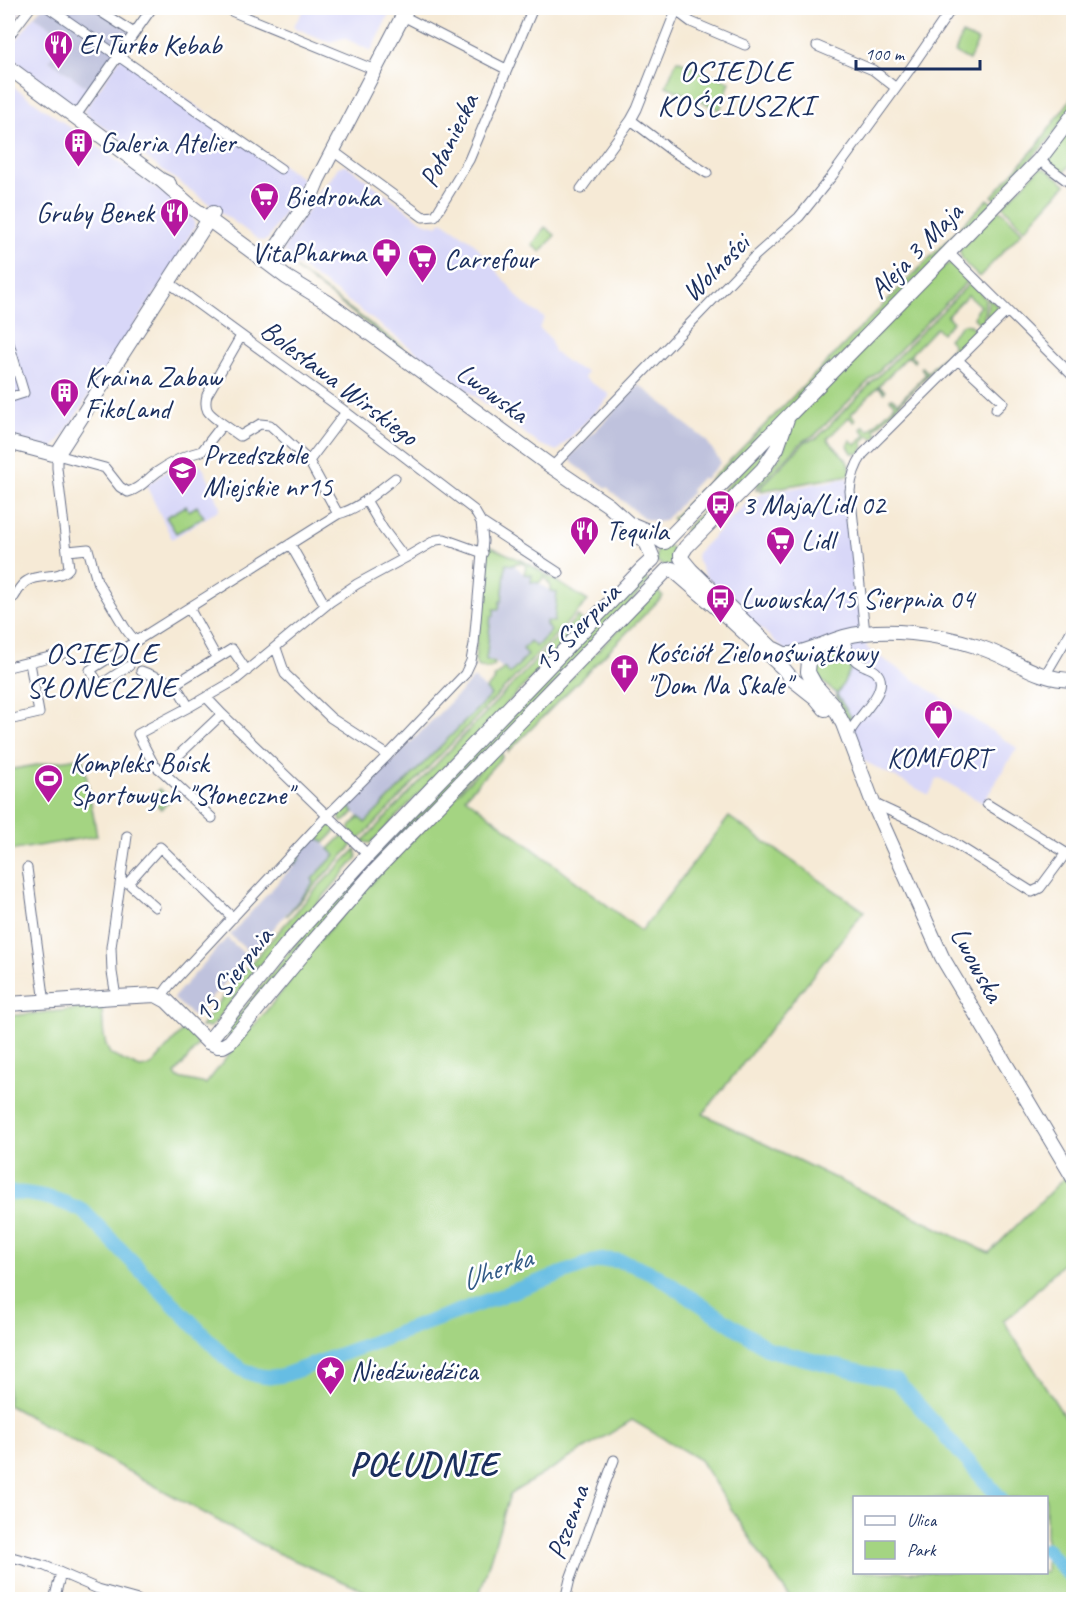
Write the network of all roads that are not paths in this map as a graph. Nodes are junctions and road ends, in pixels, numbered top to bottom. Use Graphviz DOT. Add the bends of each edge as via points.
graph roads {
  1 [pos="30,8"];
  2 [pos="49,8"];
  3 [pos="95,8"];
  4 [pos="152,8"];
  5 [pos="224,8"];
  6 [pos="533,8"];
  7 [pos="678,8"];
  8 [pos="952,8"];
  9 [pos="405,12"];
  10 [pos="134,33"];
  11 [pos="8,37"];
  12 [pos="745,45"];
  13 [pos="817,46"];
  14 [pos="119,55"];
  15 [pos="8,67"];
  16 [pos="506,69"];
  17 [pos="375,70"];
  18 [pos="896,88"];
  19 [pos="1074,114"];
  20 [pos="75,117"];
  21 [pos="631,120"];
  22 [pos="333,151"];
  23 [pos="1039,160"];
  24 [pos="281,169"];
  25 [pos="706,173"];
  26 [pos="1074,186"];
  27 [pos="581,189"];
  28 [pos="211,216"];
  29 [pos="949,253"];
  30 [pos="266,257"];
  31 [pos="168,282"];
  32 [pos="1006,311"];
  33 [pos="241,336"];
  34 [pos="8,340"];
  35 [pos="958,360"];
  36 [pos="1074,377"];
  37 [pos="8,398"];
  38 [pos="996,409"];
  39 [pos="346,412"];
  40 [pos="788,417"];
  41 [pos="223,424"];
  42 [pos="8,442"];
  43 [pos="57,455"];
  44 [pos="309,460"];
  45 [pos="552,466"];
  46 [pos="395,478"];
  47 [pos="366,500"];
  48 [pos="338,513"];
  49 [pos="481,522"];
  50 [pos="678,528"];
  51 [pos="643,533"];
  52 [pos="664,542"];
  53 [pos="290,544"];
  54 [pos="68,550"];
  55 [pos="483,553"];
  56 [pos="405,558"];
  57 [pos="652,558"];
  58 [pos="679,567"];
  59 [pos="641,570"];
  60 [pos="559,573"];
  61 [pos="8,598"];
  62 [pos="325,605"];
  63 [pos="189,608"];
  64 [pos="1074,626"];
  65 [pos="865,633"];
  66 [pos="844,637"];
  67 [pos="135,641"];
  68 [pos="276,648"];
  69 [pos="814,649"];
  70 [pos="774,650"];
  71 [pos="62,654"];
  72 [pos="216,657"];
  73 [pos="30,663"];
  74 [pos="129,666"];
  75 [pos="8,667"];
  76 [pos="787,668"];
  77 [pos="141,671"];
  78 [pos="248,671"];
  79 [pos="1046,677"];
  80 [pos="1074,680"];
  81 [pos="175,684"];
  82 [pos="816,685"];
  83 [pos="206,697"];
  84 [pos="189,707"];
  85 [pos="222,714"];
  86 [pos="830,714"];
  87 [pos="13,719"];
  88 [pos="848,732"];
  89 [pos="388,755"];
  90 [pos="860,769"];
  91 [pos="162,771"];
  92 [pos="873,802"];
  93 [pos="987,804"];
  94 [pos="327,816"];
  95 [pos="212,818"];
  96 [pos="127,836"];
  97 [pos="368,855"];
  98 [pos="1070,855"];
  99 [pos="27,868"];
  100 [pos="124,882"];
  101 [pos="155,907"];
  102 [pos="233,918"];
  103 [pos="200,952"];
  104 [pos="208,959"];
  105 [pos="116,997"];
  106 [pos="161,997"];
  107 [pos="45,1003"];
  108 [pos="8,1004"];
  109 [pos="208,1042"];
  110 [pos="1071,1176"];
  111 [pos="614,1460"];
  112 [pos="8,1557"];
  113 [pos="61,1573"];
  114 [pos="54,1599"];
  115 [pos="138,1599"];
  116 [pos="565,1599"];
  1 -- 11 [label="street"];
  2 -- 14 [label="street"];
  3 -- 10 [label="street"];
  4 -- 10 [label="street"];
  5 -- 17 [label="street"];
  6 -- 16 [label="street, Połaniecka"];
  7 -- 12 [label="street" via="691,22"];
  7 -- 21 [label="street"];
  8 -- 18 [label="street, Wolności"];
  9 -- 16 [label="street, Połaniecka"];
  9 -- 17 [label="street"];
  10 -- 14 [label="street"];
  13 -- 18 [label="street" via="873,70"];
  14 -- 20 [label="street"];
  14 -- 24 [label="street"];
  15 -- 20 [label="street, Lwowska"];
  16 -- 22 [label="street, Połaniecka" via="469,160 435,216 423,217"];
  17 -- 22 [label="street"];
  18 -- 45 [label="street, Wolności" via="799,217 755,256"];
  19 -- 23 [label="street, Aleja 3 Maja"];
  20 -- 28 [label="street, Lwowska"];
  21 -- 25 [label="street"];
  21 -- 27 [label="street"];
  22 -- 30 [label="street" via="311,196"];
  23 -- 26 [label="street"];
  23 -- 29 [label="street, Aleja 3 Maja"];
  28 -- 30 [label="street, Lwowska"];
  28 -- 31 [label="street"];
  29 -- 32 [label="street"];
  29 -- 40 [label="street, Aleja 3 Maja"];
  30 -- 45 [label="street, Lwowska"];
  31 -- 33 [label="street, Bolesława Wirskiego"];
  31 -- 43 [label="street"];
  32 -- 35 [label="street"];
  32 -- 36 [label="street"];
  33 -- 39 [label="street, Bolesława Wirskiego"];
  33 -- 41 [label="street" via="207,395 208,412"];
  34 -- 37 [label="street" via="24,393"];
  35 -- 38 [label="street" via="1003,402"];
  35 -- 65 [label="street" via="863,454 854,471 850,491"];
  39 -- 44 [label="street"];
  39 -- 49 [label="street, Bolesława Wirskiego" via="474,510"];
  40 -- 50 [label="street, Aleja 3 Maja"];
  40 -- 58 [label="street, Aleja 3 Maja" via="777,448 763,469 686,547"];
  41 -- 43 [label="street" via="201,451 188,454 128,492 105,468"];
  41 -- 44 [label="street" via="240,436 260,424 270,425"];
  42 -- 43 [label="street"];
  43 -- 54 [label="street"];
  44 -- 48 [label="street"];
  45 -- 51 [label="street, Lwowska"];
  46 -- 47 [label="street"];
  47 -- 48 [label="street"];
  47 -- 56 [label="street"];
  48 -- 53 [label="street"];
  49 -- 55 [label="street"];
  49 -- 60 [label="street, Bolesława Wirskiego"];
  50 -- 51 [label="street"];
  50 -- 52 [label="street, Aleja 3 Maja"];
  51 -- 52 [label="street, Lwowska"];
  51 -- 57 [label="street, Lwowska"];
  51 -- 59 [label="street"];
  52 -- 57 [label="street, 15 Sierpnia" via="655,547"];
  52 -- 58 [label="street, Lwowska" via="676,545"];
  53 -- 62 [label="street"];
  53 -- 63 [label="street"];
  54 -- 61 [label="street" via="66,572 30,579 15,597"];
  54 -- 67 [label="street" via="88,549 97,581"];
  55 -- 56 [label="street" via="444,539"];
  55 -- 89 [label="street" via="468,668"];
  56 -- 62 [label="street"];
  57 -- 58 [label="street" via="656,566"];
  57 -- 59 [label="street, 15 Sierpnia"];
  58 -- 70 [label="street, Lwowska"];
  58 -- 76 [label="street, Lwowska"];
  58 -- 109 [label="street, 15 Sierpnia" via="670,578 654,584 373,873 230,1042 223,1046"];
  59 -- 97 [label="street, 15 Sierpnia"];
  62 -- 68 [label="street"];
  63 -- 67 [label="street"];
  63 -- 72 [label="street"];
  64 -- 79 [label="street"];
  65 -- 66 [label="street"];
  65 -- 79 [label="street" via="916,633 968,644"];
  66 -- 69 [label="street"];
  66 -- 88 [label="street" via="850,657 875,670 881,680 878,693"];
  67 -- 74 [label="street" via="90,670 100,686"];
  68 -- 78 [label="street"];
  68 -- 89 [label="street" via="285,674 331,718"];
  69 -- 70 [label="street" via="788,654"];
  69 -- 76 [label="street"];
  69 -- 82 [label="street, Lwowska" via="808,672"];
  70 -- 76 [label="street, Lwowska"];
  71 -- 73 [label="street"];
  72 -- 78 [label="street" via="232,649"];
  72 -- 81 [label="street"];
  73 -- 75 [label="street"];
  73 -- 87 [label="street" via="39,713"];
  76 -- 82 [label="street, Lwowska"];
  76 -- 86 [label="street, Lwowska" via="803,690"];
  77 -- 81 [label="street"];
  78 -- 83 [label="street"];
  79 -- 80 [label="street"];
  81 -- 84 [label="street"];
  82 -- 88 [label="street, Lwowska"];
  83 -- 84 [label="street"];
  83 -- 85 [label="street"];
  84 -- 91 [label="street" via="138,734 154,765"];
  85 -- 91 [label="street"];
  85 -- 94 [label="street"];
  86 -- 88 [label="street, Lwowska"];
  86 -- 90 [label="street, Lwowska"];
  88 -- 90 [label="street, Lwowska"];
  89 -- 94 [label="street"];
  90 -- 92 [label="street, Lwowska"];
  91 -- 95 [label="street"];
  92 -- 98 [label="street" via="931,830 1032,892"];
  92 -- 110 [label="street, Lwowska" via="942,957"];
  93 -- 98 [label="street"];
  94 -- 97 [label="street"];
  94 -- 102 [label="street" via="289,863"];
  96 -- 100 [label="street"];
  97 -- 109 [label="street, 15 Sierpnia" via="286,945"];
  99 -- 107 [label="street"];
  100 -- 101 [label="street"];
  100 -- 102 [label="street" via="160,848"];
  100 -- 105 [label="street" via="111,947"];
  102 -- 103 [label="street"];
  103 -- 104 [label="street"];
  103 -- 106 [label="street"];
  105 -- 106 [label="street"];
  105 -- 107 [label="street"];
  106 -- 109 [label="street"];
  107 -- 108 [label="street"];
  111 -- 116 [label="street, Pszenna"];
  112 -- 113 [label="street"];
  113 -- 114 [label="street"];
  113 -- 115 [label="street" via="98,1589"];
}
